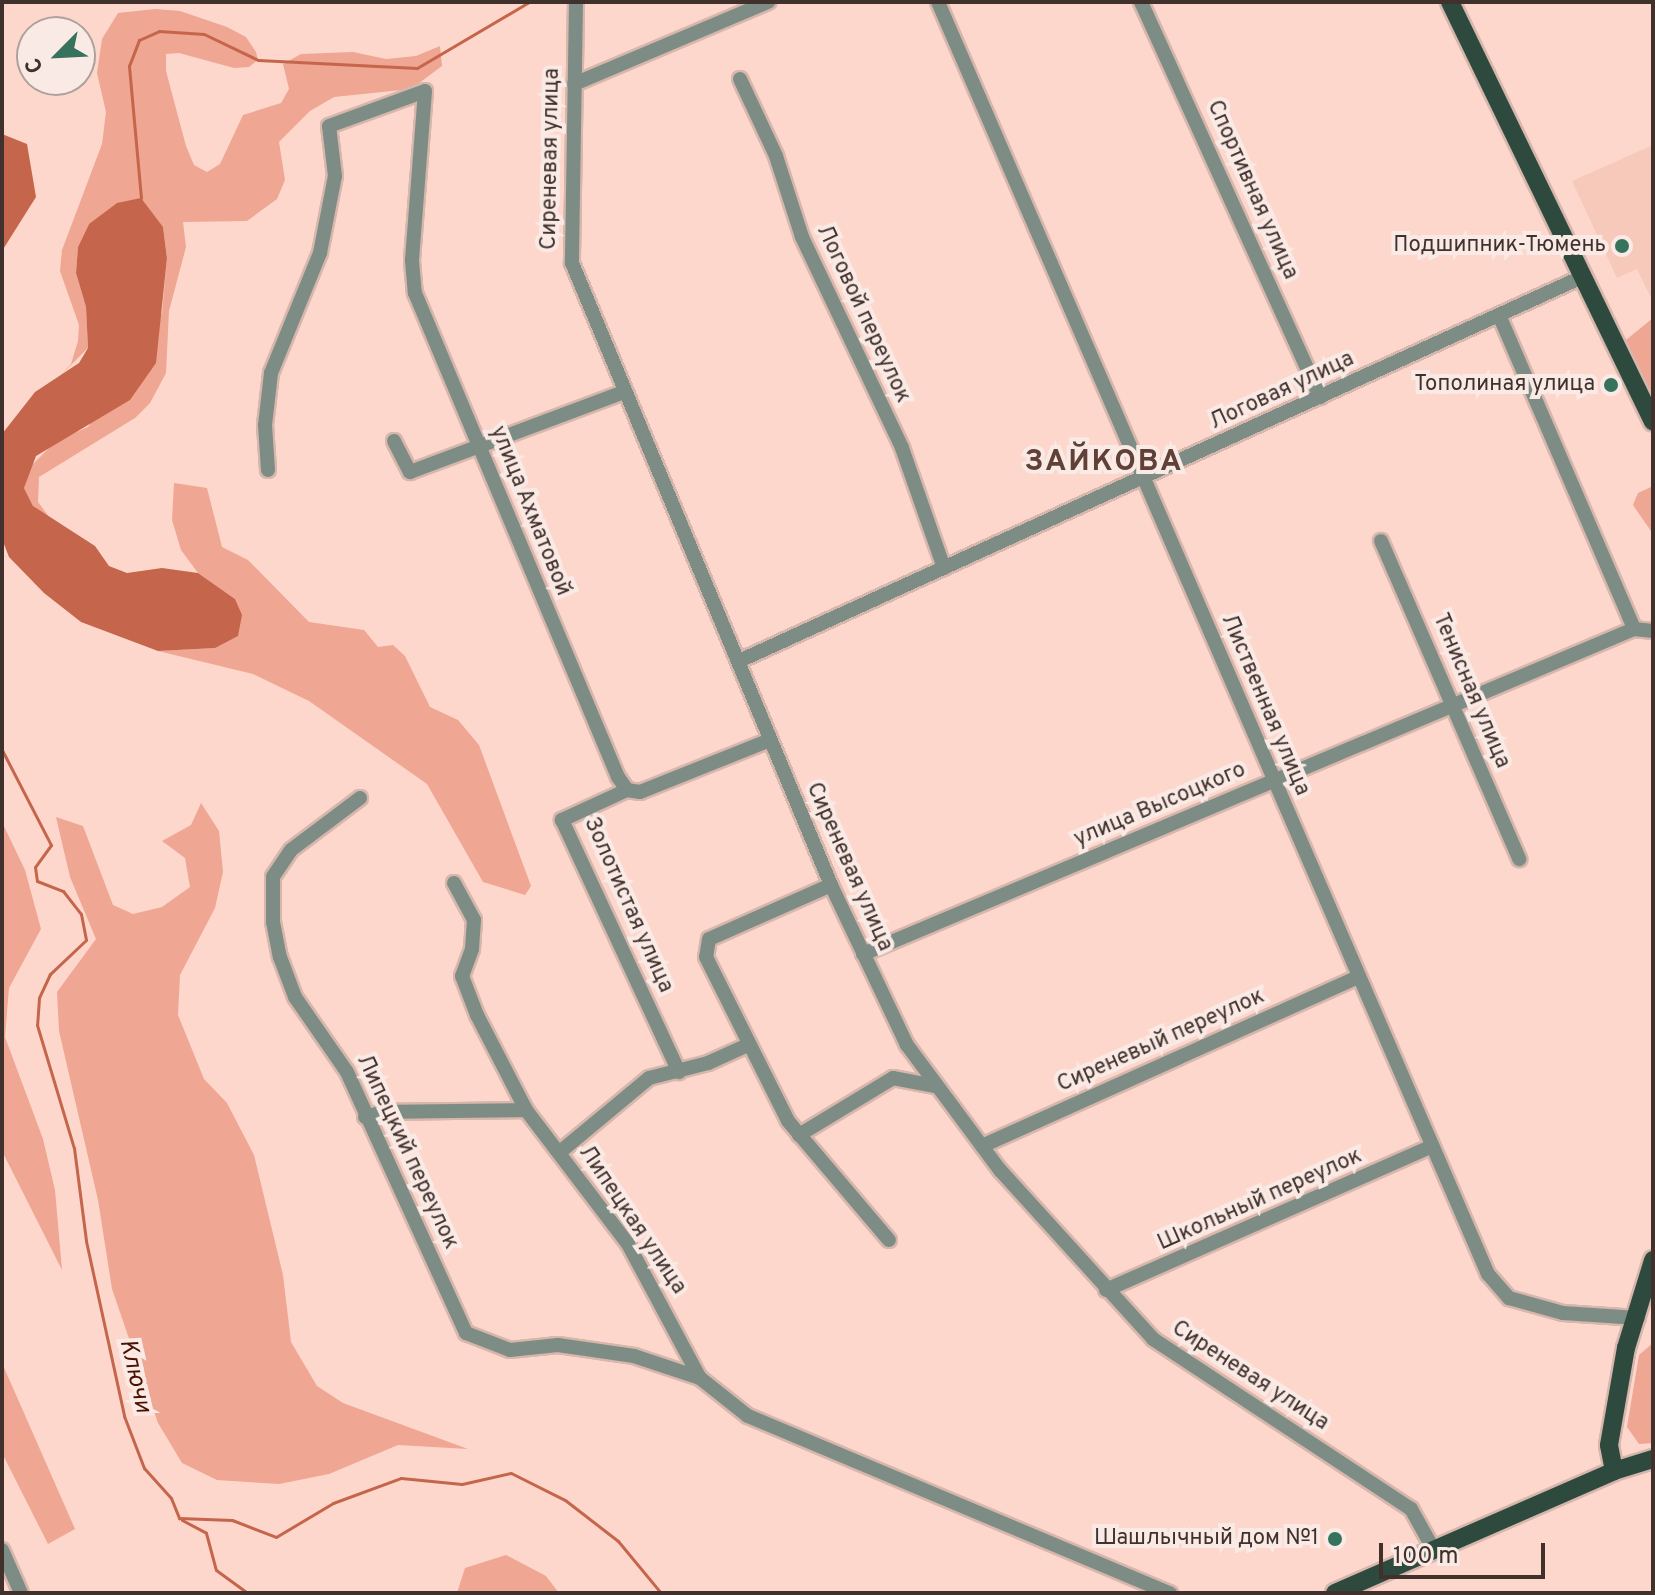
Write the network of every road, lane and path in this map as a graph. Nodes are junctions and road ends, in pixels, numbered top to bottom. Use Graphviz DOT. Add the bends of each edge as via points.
graph roads {
  1 [pos="576,2"];
  2 [pos="768,2"];
  3 [pos="938,2"];
  4 [pos="1141,2"];
  5 [pos="1450,2"];
  6 [pos="740,79"];
  7 [pos="574,84"];
  8 [pos="1580,278"];
  9 [pos="1499,315"];
  10 [pos="624,392"];
  11 [pos="1320,397"];
  12 [pos="1653,421"];
  13 [pos="394,441"];
  14 [pos="481,446"];
  15 [pos="268,470"];
  16 [pos="1144,478"];
  17 [pos="1381,541"];
  18 [pos="944,568"];
  19 [pos="1634,629"];
  20 [pos="1653,631"];
  21 [pos="739,661"];
  22 [pos="1455,704"];
  23 [pos="770,740"];
  24 [pos="1273,781"];
  25 [pos="627,790"];
  26 [pos="360,798"];
  27 [pos="1519,859"];
  28 [pos="454,883"];
  29 [pos="831,885"];
  30 [pos="863,954"];
  31 [pos="1358,977"];
  32 [pos="748,1045"];
  33 [pos="679,1072"];
  34 [pos="935,1086"];
  35 [pos="526,1110"];
  36 [pos="365,1117"];
  37 [pos="799,1135"];
  38 [pos="982,1146"];
  39 [pos="1430,1147"];
  40 [pos="560,1152"];
  41 [pos="889,1240"];
  42 [pos="1653,1260"];
  43 [pos="1106,1290"];
  44 [pos="1645,1320"];
  45 [pos="700,1378"];
  46 [pos="1653,1459"];
  47 [pos="1614,1471"];
  48 [pos="2,1550"];
  49 [pos="1434,1550"];
  50 [pos="21,1593"];
  51 [pos="1170,1593"];
  52 [pos="1335,1593"];
  1 -- 7 [label="street, Сиреневая улица"];
  2 -- 7 [label="street"];
  3 -- 16 [label="street, Лиственная улица"];
  4 -- 11 [label="street, Спортивная улица"];
  5 -- 8 [label="main road"];
  6 -- 18 [label="street, Логовой переулок" via="776,156 802,237 902,448"];
  7 -- 10 [label="street, Сиреневая улица" via="572,263"];
  8 -- 9 [label="street, Логовая улица"];
  8 -- 12 [label="main road"];
  9 -- 11 [label="street, Логовая улица"];
  9 -- 19 [label="street"];
  10 -- 14 [label="street"];
  10 -- 21 [label="street, Сиреневая улица"];
  11 -- 16 [label="street, Логовая улица"];
  13 -- 14 [label="street" via="410,472"];
  14 -- 15 [label="street, улица Ахматовой" via="415,293 412,261 425,91 329,126 335,176 320,253 271,373 265,425"];
  14 -- 25 [label="street, улица Ахматовой" via="566,657"];
  16 -- 18 [label="street, Логовая улица"];
  16 -- 24 [label="street, Лиственная улица"];
  17 -- 22 [label="street, Тенисная улица"];
  18 -- 21 [label="street, Логовая улица"];
  19 -- 20 [label="street, улица Высоцкого"];
  19 -- 22 [label="street, улица Высоцкого"];
  21 -- 23 [label="street, Сиреневая улица"];
  22 -- 24 [label="street, улица Высоцкого"];
  22 -- 27 [label="street, Тенисная улица"];
  23 -- 25 [label="street" via="640,792"];
  23 -- 29 [label="street, Сиреневая улица"];
  24 -- 30 [label="street, улица Высоцкого"];
  24 -- 31 [label="street, Лиственная улица"];
  25 -- 33 [label="street, Золотистая улица" via="562,820"];
  26 -- 36 [label="street, Липецкий переулок" via="291,850 273,877 273,922 295,997 332,1045"];
  28 -- 35 [label="street, Липецкая улица" via="474,920 472,949 462,976"];
  29 -- 30 [label="street, Сиреневая улица"];
  29 -- 32 [label="street" via="709,939 706,957"];
  30 -- 34 [label="street, Сиреневая улица" via="907,1045"];
  31 -- 38 [label="street, Сиреневый переулок"];
  31 -- 39 [label="street, Лиственная улица"];
  32 -- 33 [label="street"];
  32 -- 37 [label="street"];
  33 -- 40 [label="street" via="649,1078"];
  34 -- 37 [label="street" via="893,1078"];
  34 -- 38 [label="street, Сиреневая улица"];
  35 -- 36 [label="street" via="384,1112"];
  35 -- 40 [label="street, Липецкая улица"];
  36 -- 45 [label="street, Липецкий переулок" via="466,1333 510,1350 558,1345 634,1356"];
  37 -- 41 [label="street"];
  38 -- 43 [label="street, Сиреневая улица"];
  39 -- 43 [label="street, Школьный переулок"];
  39 -- 44 [label="street, Лиственная улица" via="1488,1274 1509,1298 1563,1313"];
  40 -- 45 [label="street, Липецкая улица" via="628,1244"];
  42 -- 44 [label="main road"];
  43 -- 49 [label="street, Сиреневая улица" via="1153,1339 1411,1509"];
  44 -- 47 [label="main road" via="1626,1348 1609,1445"];
  45 -- 51 [label="street, Липецкая улица" via="748,1416"];
  46 -- 47 [label="main road"];
  47 -- 49 [label="main road"];
  48 -- 50 [label="street"];
  49 -- 52 [label="main road"];
}
